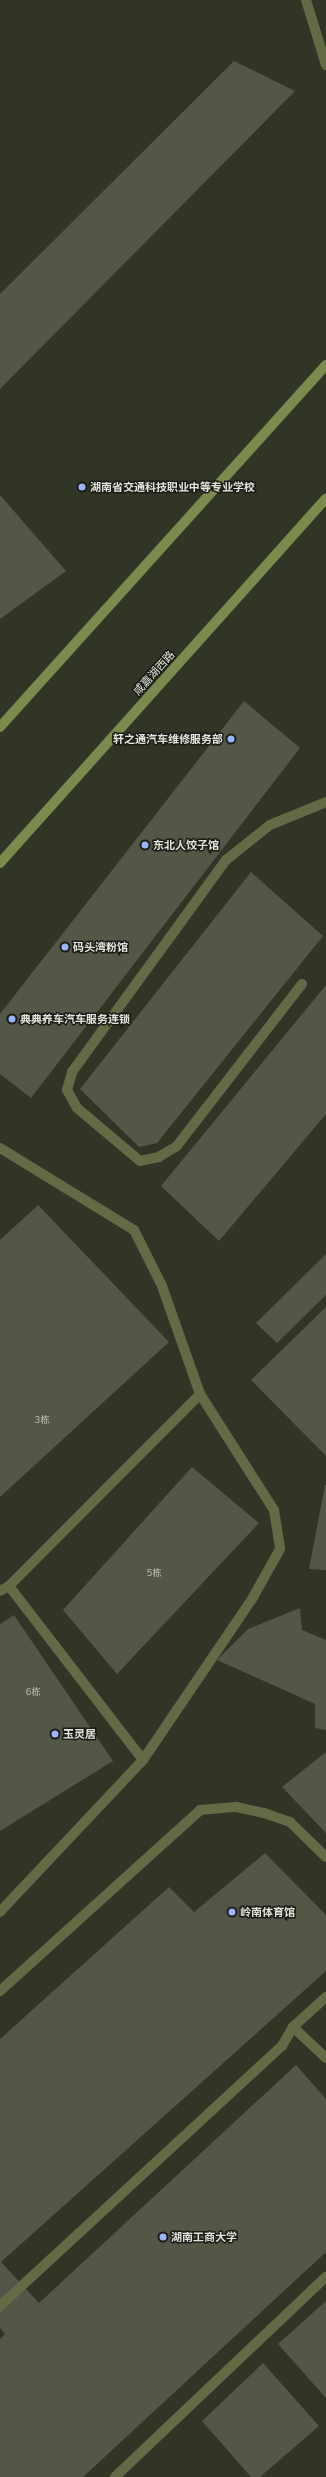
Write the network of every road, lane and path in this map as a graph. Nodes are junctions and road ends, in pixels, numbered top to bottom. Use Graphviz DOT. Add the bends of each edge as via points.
graph roads {
  1 [pos="306,0"];
  2 [pos="326,65"];
  3 [pos="326,365"];
  4 [pos="326,499"];
  5 [pos="0,727"];
  6 [pos="326,802"];
  7 [pos="0,863"];
  8 [pos="302,984"];
  9 [pos="0,1148"];
  10 [pos="200,1394"];
  11 [pos="10,1586"];
  12 [pos="0,1591"];
  13 [pos="143,1760"];
  14 [pos="326,1857"];
  15 [pos="0,1912"];
  16 [pos="0,1991"];
  17 [pos="326,1997"];
  18 [pos="293,2027"];
  19 [pos="326,2058"];
  20 [pos="326,2277"];
  21 [pos="0,2306"];
  22 [pos="115,2477"];
  1 -- 2 [label="street"];
  3 -- 5 [label="main road"];
  4 -- 7 [label="main road, 咸嘉湖西路"];
  6 -- 8 [label="street" via="270,825 226,860 72,1072 67,1090 77,1108 140,1161 159,1157 177,1146"];
  9 -- 10 [label="street" via="134,1230 162,1286"];
  10 -- 11 [label="street"];
  10 -- 13 [label="street" via="274,1510 280,1549 252,1599"];
  11 -- 12 [label="street"];
  11 -- 13 [label="street"];
  13 -- 15 [label="street"];
  14 -- 16 [label="street" via="290,1822 264,1812 236,1807 200,1810"];
  17 -- 18 [label="street"];
  18 -- 19 [label="street"];
  18 -- 21 [label="street" via="282,2046"];
  20 -- 22 [label="street"];
}
